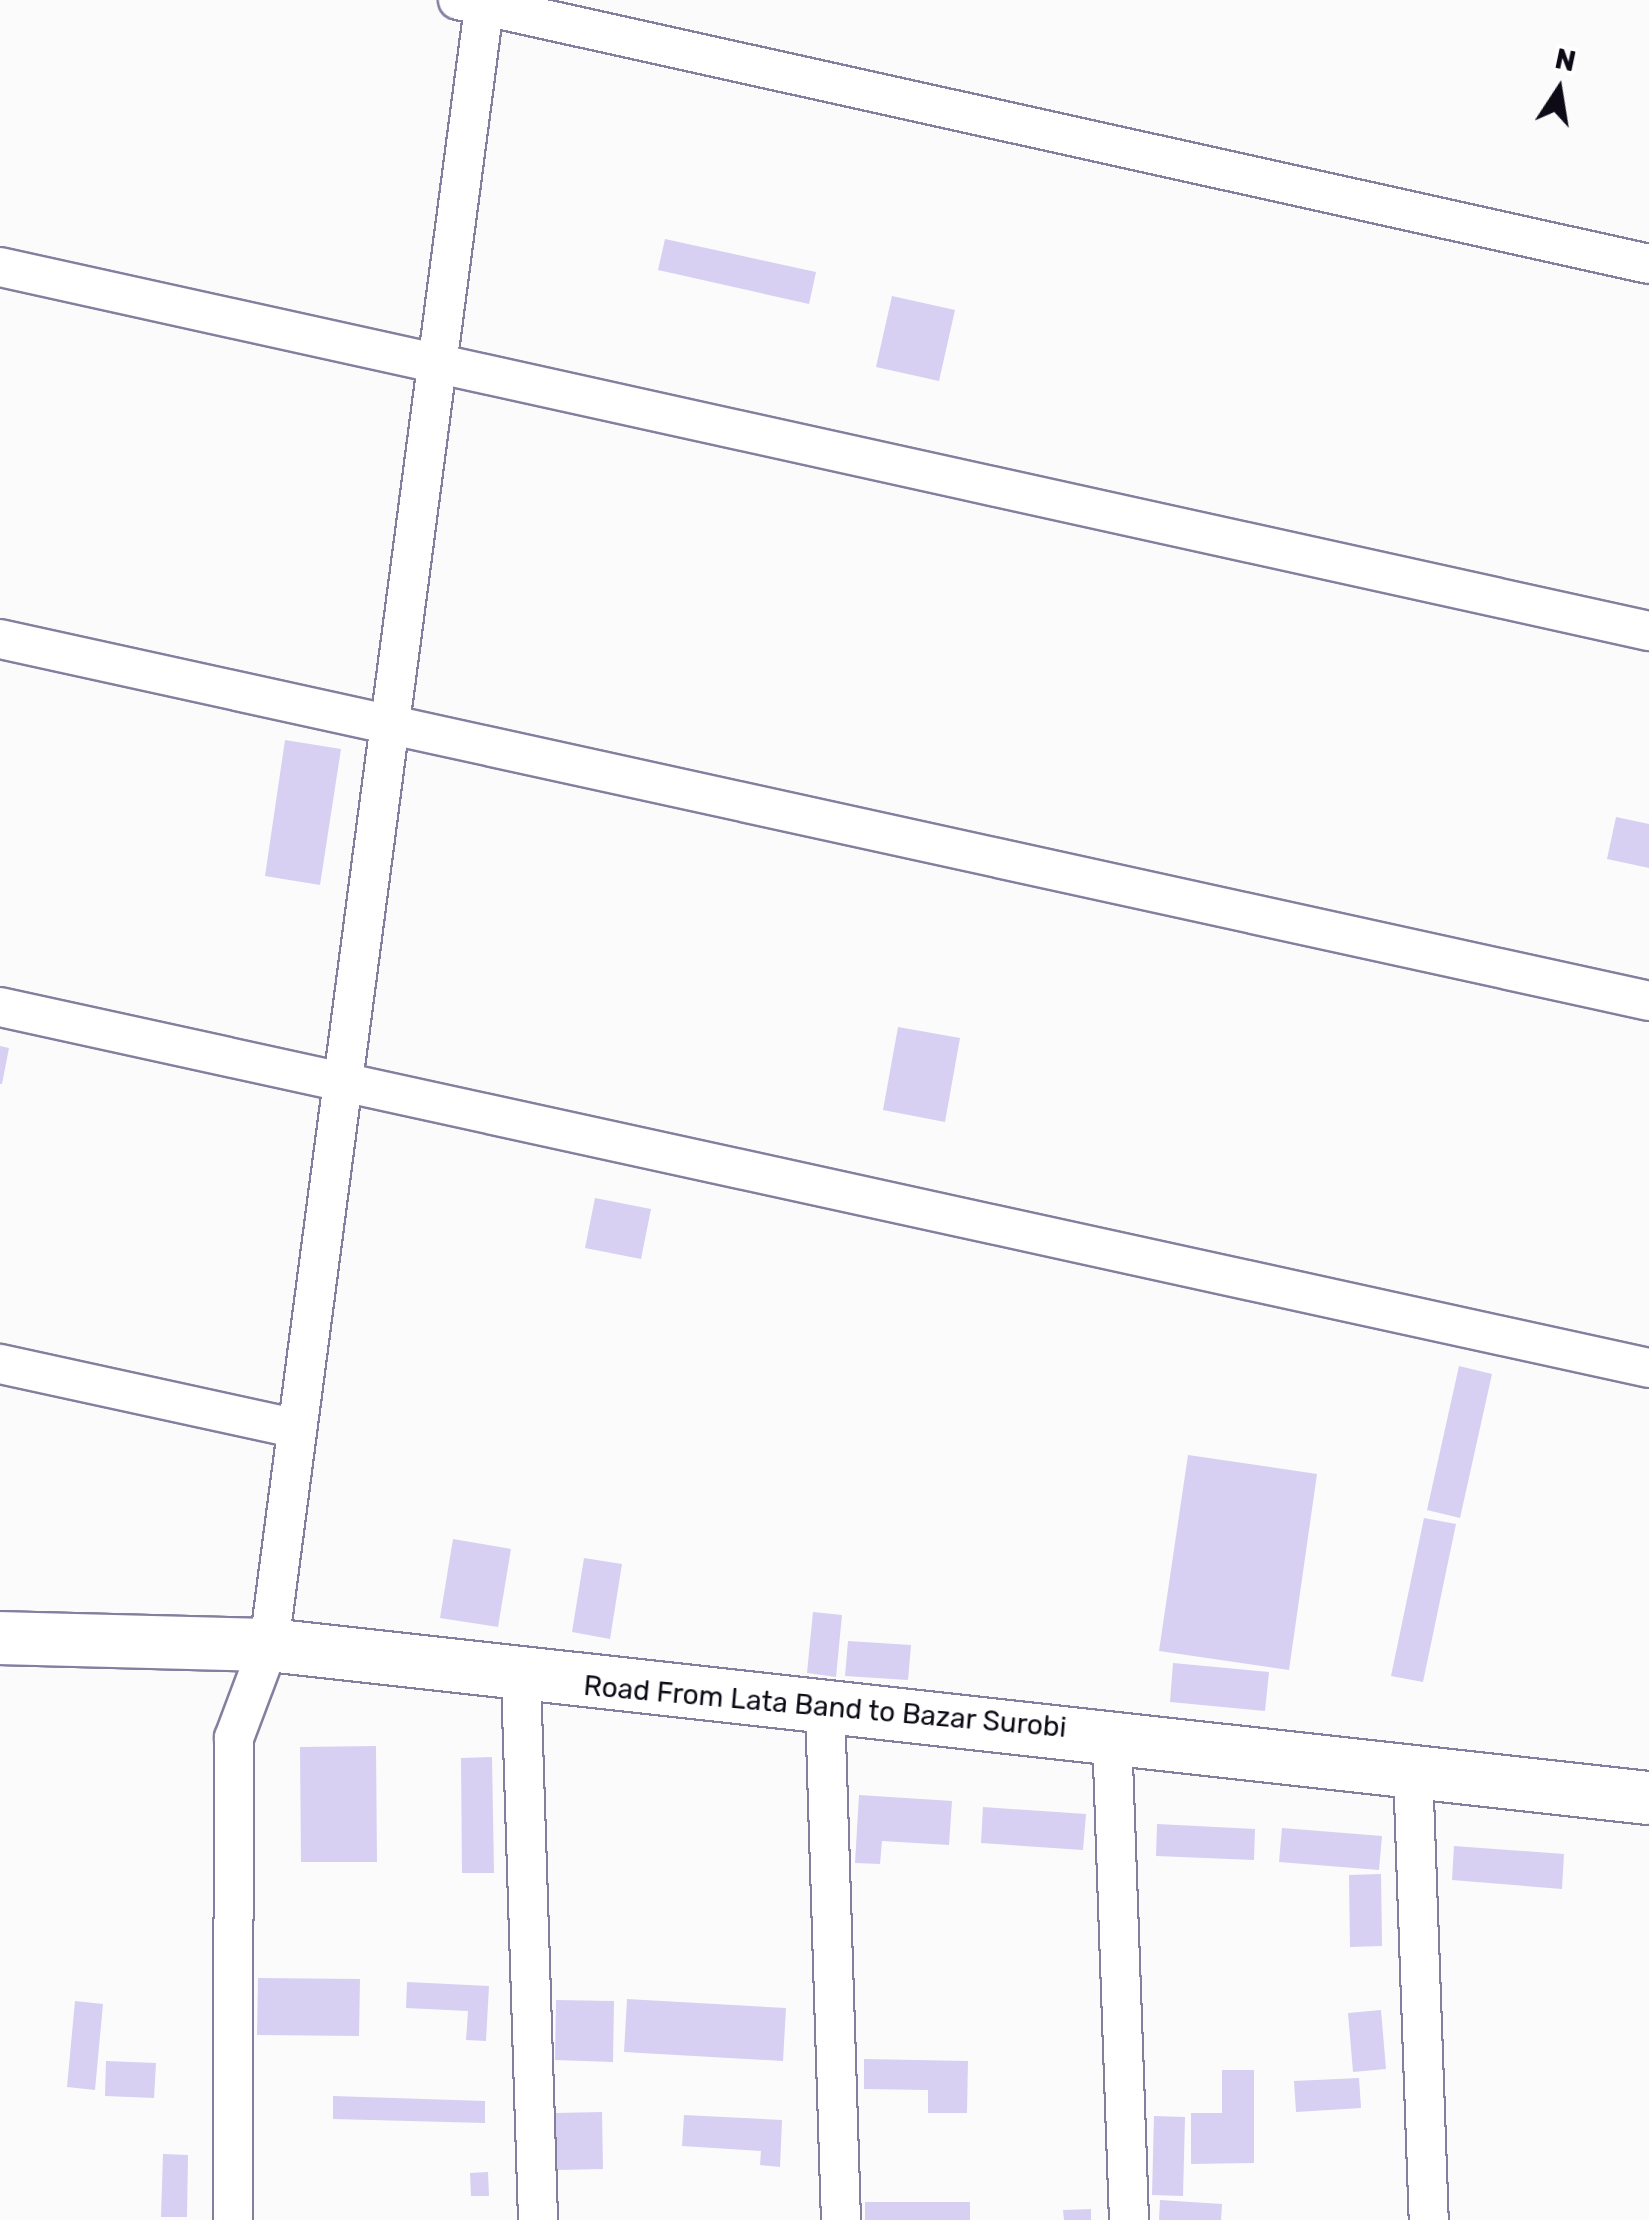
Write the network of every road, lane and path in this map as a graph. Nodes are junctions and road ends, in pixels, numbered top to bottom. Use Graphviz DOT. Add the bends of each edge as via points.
graph roads {
  1 [pos="476,2"];
  2 [pos="1649,264"];
  3 [pos="0,268"];
  4 [pos="438,364"];
  5 [pos="1649,631"];
  6 [pos="0,639"];
  7 [pos="390,724"];
  8 [pos="1649,1001"];
  9 [pos="0,1007"];
  10 [pos="343,1082"];
  11 [pos="0,1364"];
  12 [pos="1649,1368"];
  13 [pos="298,1429"];
  14 [pos="0,1638"];
  15 [pos="269,1645"];
  16 [pos="520,1678"];
  17 [pos="825,1706"];
  18 [pos="1112,1733"];
  19 [pos="1413,1768"];
  20 [pos="1649,1798"];
  21 [pos="233,2220"];
  22 [pos="538,2220"];
  23 [pos="841,2220"];
  24 [pos="1129,2220"];
  25 [pos="1429,2220"];
  1 -- 2 [label="street"];
  1 -- 4 [label="street"];
  3 -- 4 [label="street"];
  4 -- 5 [label="street"];
  4 -- 7 [label="street"];
  6 -- 7 [label="street"];
  7 -- 8 [label="street"];
  7 -- 10 [label="street"];
  9 -- 10 [label="street"];
  10 -- 12 [label="street"];
  10 -- 13 [label="street"];
  11 -- 13 [label="street"];
  13 -- 15 [label="street"];
  14 -- 15 [label="main road, Road From Lata Band to Bazar Surobi"];
  15 -- 16 [label="main road, Road From Lata Band to Bazar Surobi"];
  15 -- 21 [label="street" via="234,1738"];
  16 -- 17 [label="main road, Road From Lata Band to Bazar Surobi"];
  16 -- 22 [label="street"];
  17 -- 18 [label="main road, Road From Lata Band to Bazar Surobi"];
  17 -- 23 [label="street"];
  18 -- 19 [label="main road, Road From Lata Band to Bazar Surobi"];
  18 -- 24 [label="street"];
  19 -- 20 [label="main road, Road From Lata Band to Bazar Surobi"];
  19 -- 25 [label="street"];
}
